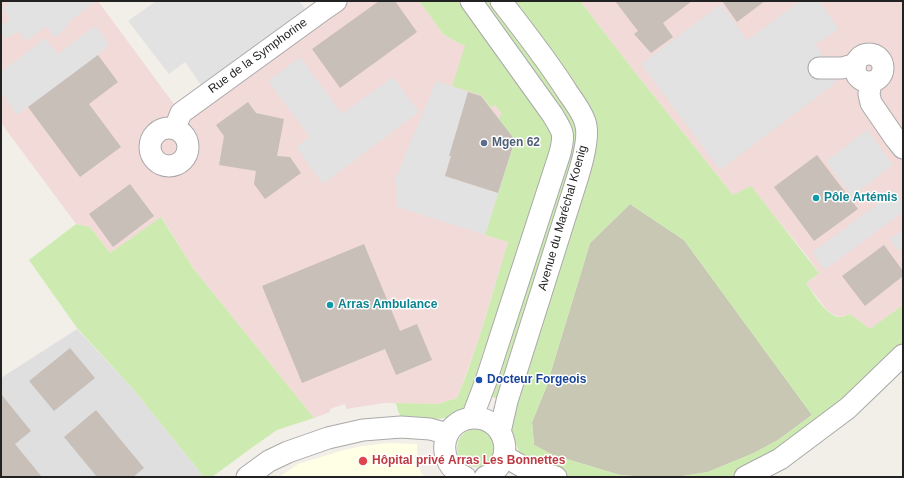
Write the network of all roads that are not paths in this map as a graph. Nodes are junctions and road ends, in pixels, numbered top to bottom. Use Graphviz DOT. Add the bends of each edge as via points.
graph roads {
  1 [pos="471,1"];
  2 [pos="501,1"];
  3 [pos="325,4"];
  4 [pos="819,68"];
  5 [pos="178,121"];
  6 [pos="903,148"];
  7 [pos="903,355"];
  8 [pos="472,418"];
  9 [pos="500,432"];
  10 [pos="448,434"];
  11 [pos="504,456"];
  12 [pos="247,477"];
  13 [pos="465,477"];
  14 [pos="485,477"];
  15 [pos="556,477"];
  16 [pos="745,477"];
  1 -- 8 [label="street, Avenue du Maréchal Koenig" via="555,119 564,138"];
  2 -- 9 [label="street, Avenue du Maréchal Koenig" via="575,103 586,122 586,137 578,176 507,401"];
  3 -- 5 [label="street, Rue de la Symphorine"];
  4 -- 6 [label="street" via="842,68 856,64 867,54 880,59 883,67 879,78 871,82 871,103"];
  7 -- 16 [label="street" via="848,408 780,459"];
  8 -- 9 [label="street" via="487,420"];
  8 -- 10 [label="street" via="458,423"];
  9 -- 11 [label="street" via="505,442"];
  10 -- 12 [label="street" via="430,429 401,427 362,430 328,438 288,452 269,461"];
  10 -- 13 [label="street" via="445,443 447,461 452,469"];
  11 -- 14 [label="street" via="501,465"];
  11 -- 15 [label="street" via="523,467"];
}
